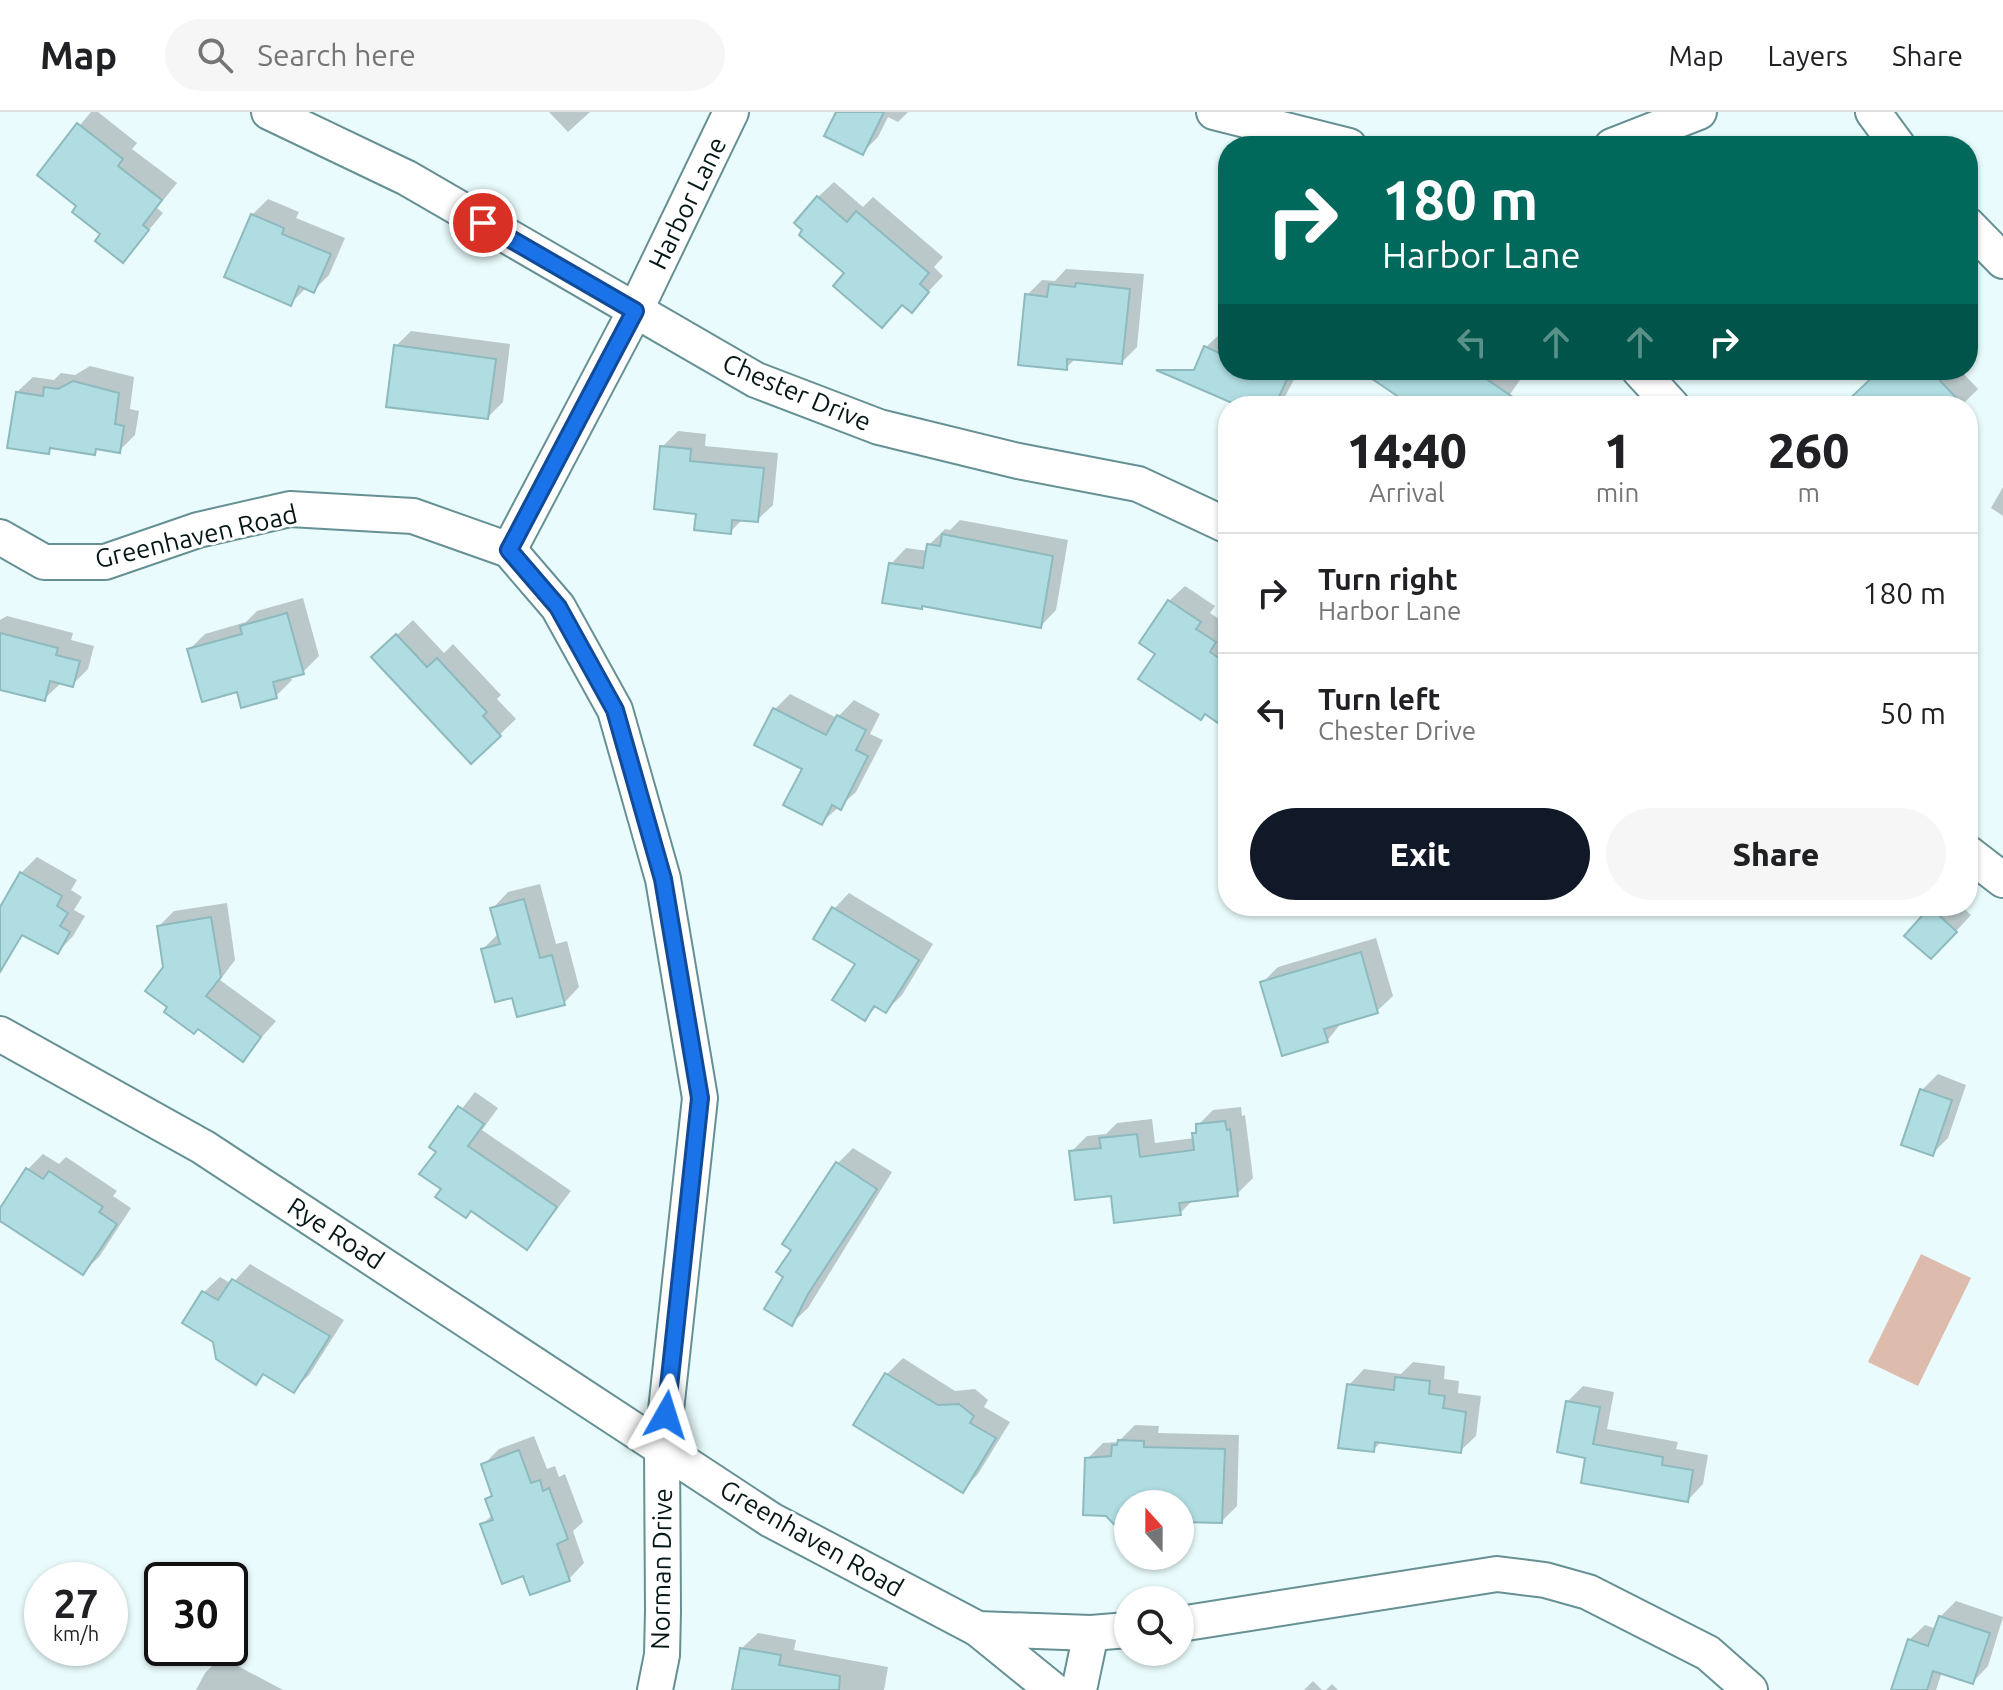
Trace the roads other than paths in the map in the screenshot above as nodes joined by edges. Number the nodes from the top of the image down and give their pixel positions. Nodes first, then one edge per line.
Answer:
1 (269, 112) edge
2 (731, 112) edge
3 (1214, 112) edge
4 (1699, 112) edge
5 (1873, 112) edge
6 (1309, 136) edge
7 (1638, 136) edge
8 (1891, 136) edge
9 (1978, 235) edge
10 (2003, 261) edge
11 (635, 311) junction
12 (1648, 380) edge
13 (1663, 396) edge
14 (1218, 521) edge
15 (0, 537) edge
16 (509, 550) junction
17 (1978, 861) edge
18 (2003, 880) edge
19 (0, 1034) edge
20 (662, 1447) junction
21 (1194, 1622) edge
22 (978, 1629) junction
23 (1114, 1631) edge
24 (1091, 1633) junction
25 (1081, 1680) edge
26 (655, 1690) edge
27 (1053, 1690) edge
28 (1750, 1690) edge

1 - 11 street, Chester Drive
2 - 11 street, Harbor Lane
3 - 6 street
4 - 7 street
5 - 8 street
9 - 10 street
11 - 14 street, Chester Drive
11 - 16 street, Harbor Lane
12 - 13 street
15 - 16 street, Greenhaven Road
16 - 20 street, Greenhaven Road
17 - 18 street
19 - 20 street, Rye Road
20 - 22 street, Greenhaven Road
20 - 26 street, Norman Drive
21 - 28 street
22 - 24 street, Greenhaven Road
22 - 27 street
23 - 24 street, Greenhaven Road
24 - 25 street

